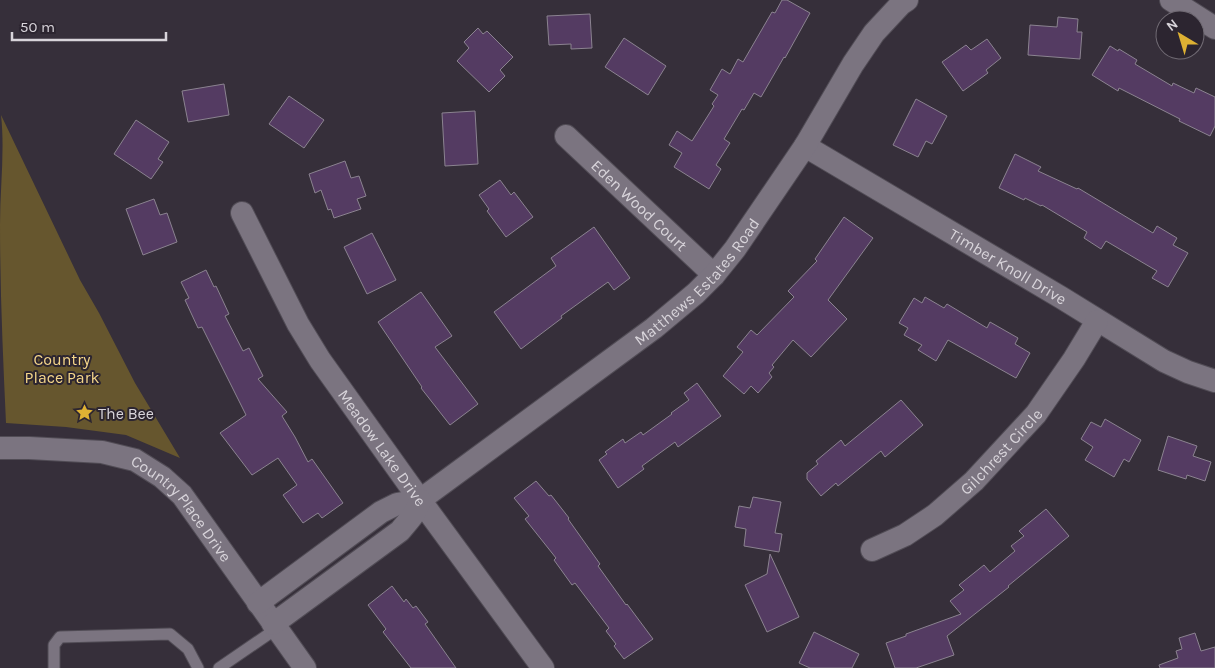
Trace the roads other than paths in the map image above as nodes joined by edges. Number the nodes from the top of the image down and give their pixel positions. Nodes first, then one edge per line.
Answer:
1 (907, 0) edge
2 (1171, 0) edge
3 (1215, 28) edge
4 (566, 136) dead end
5 (805, 146) junction
6 (242, 213) dead end
7 (714, 276) junction
8 (1097, 321) junction
9 (1215, 381) edge
10 (0, 448) edge
11 (420, 500) junction
12 (872, 550) dead end
13 (258, 603) junction
14 (274, 626) junction
15 (54, 668) edge
16 (198, 668) edge
17 (220, 668) edge
18 (305, 668) edge
19 (543, 668) edge

1 - 5 street, Matthews Estates Road
2 - 3 street
4 - 7 street, Eden Wood Court
5 - 7 street, Matthews Estates Road
5 - 8 street, Timber Knoll Drive
6 - 11 street, Meadow Lake Drive
7 - 11 street, Matthews Estates Road
8 - 9 street, Timber Knoll Drive
8 - 12 street, Gilchrest Circle
10 - 13 street, Country Place Drive
11 - 13 street, Matthews Estates Road
11 - 14 street, Matthews Estates Road
11 - 19 street, Meadow Lake Drive
13 - 14 street, Country Place Drive
14 - 17 lane
14 - 18 street, Country Place Drive
15 - 16 lane

